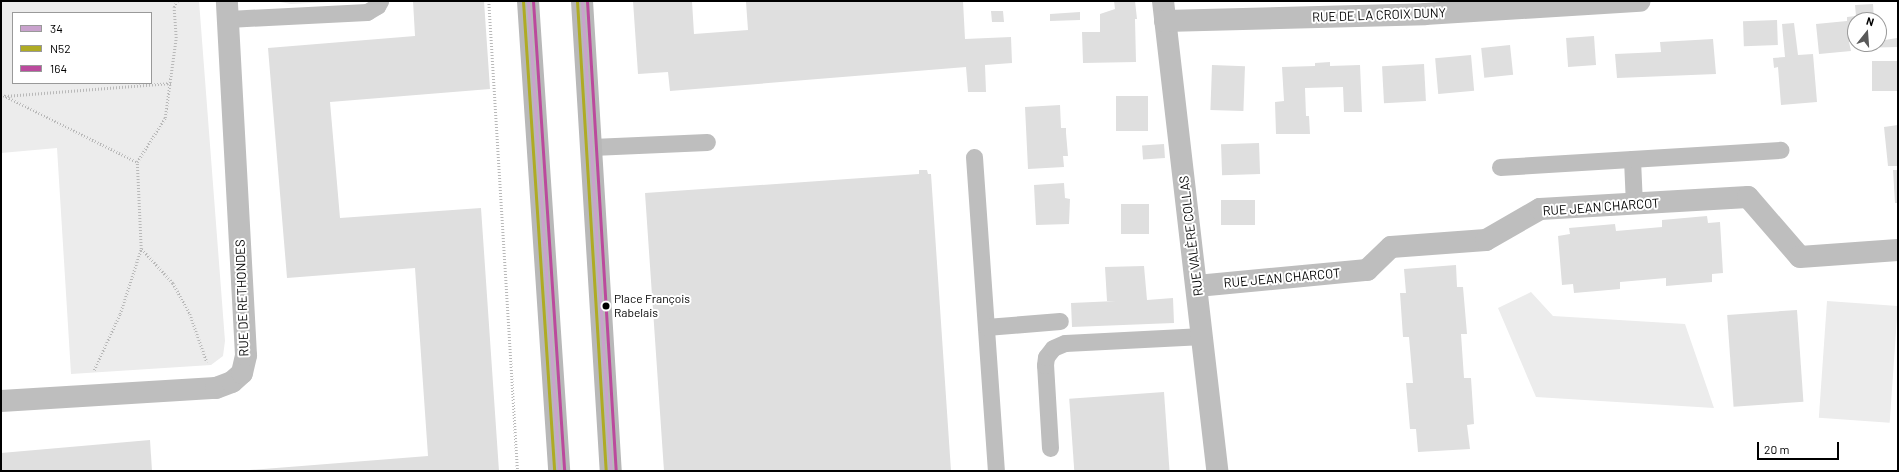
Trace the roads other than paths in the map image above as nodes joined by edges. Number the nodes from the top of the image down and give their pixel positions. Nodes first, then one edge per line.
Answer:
1 (380, 1) edge
2 (528, 1) edge
3 (582, 1) edge
4 (1640, 1) edge
5 (228, 10) edge
6 (1164, 11) edge
7 (707, 142) dead end
8 (592, 147) junction
9 (1780, 150) dead end
10 (974, 157) dead end
11 (1632, 159) junction
12 (1500, 168) dead end
13 (1634, 204) junction
14 (1898, 250) edge
15 (1197, 286) junction
16 (1060, 321) dead end
17 (986, 327) junction
18 (1203, 336) junction
19 (1, 401) edge
20 (1050, 448) dead end
21 (559, 471) edge
22 (611, 471) edge
23 (996, 471) edge
24 (1217, 471) edge

1 - 5 lane
2 - 21 street
3 - 8 street
4 - 6 street, RUE DE LA CROIX DUNY
5 - 19 street, RUE DE RETHONDES
6 - 15 street, RUE VALÈRE COLLAS
7 - 8 lane
8 - 22 street
9 - 11 lane
10 - 17 lane
11 - 12 lane
11 - 13 lane
13 - 14 street, RUE JEAN CHARCOT
13 - 15 street, RUE JEAN CHARCOT
15 - 18 street, RUE VALÈRE COLLAS
16 - 17 lane
17 - 23 lane
18 - 20 lane
18 - 24 street, RUE VALÈRE COLLAS

